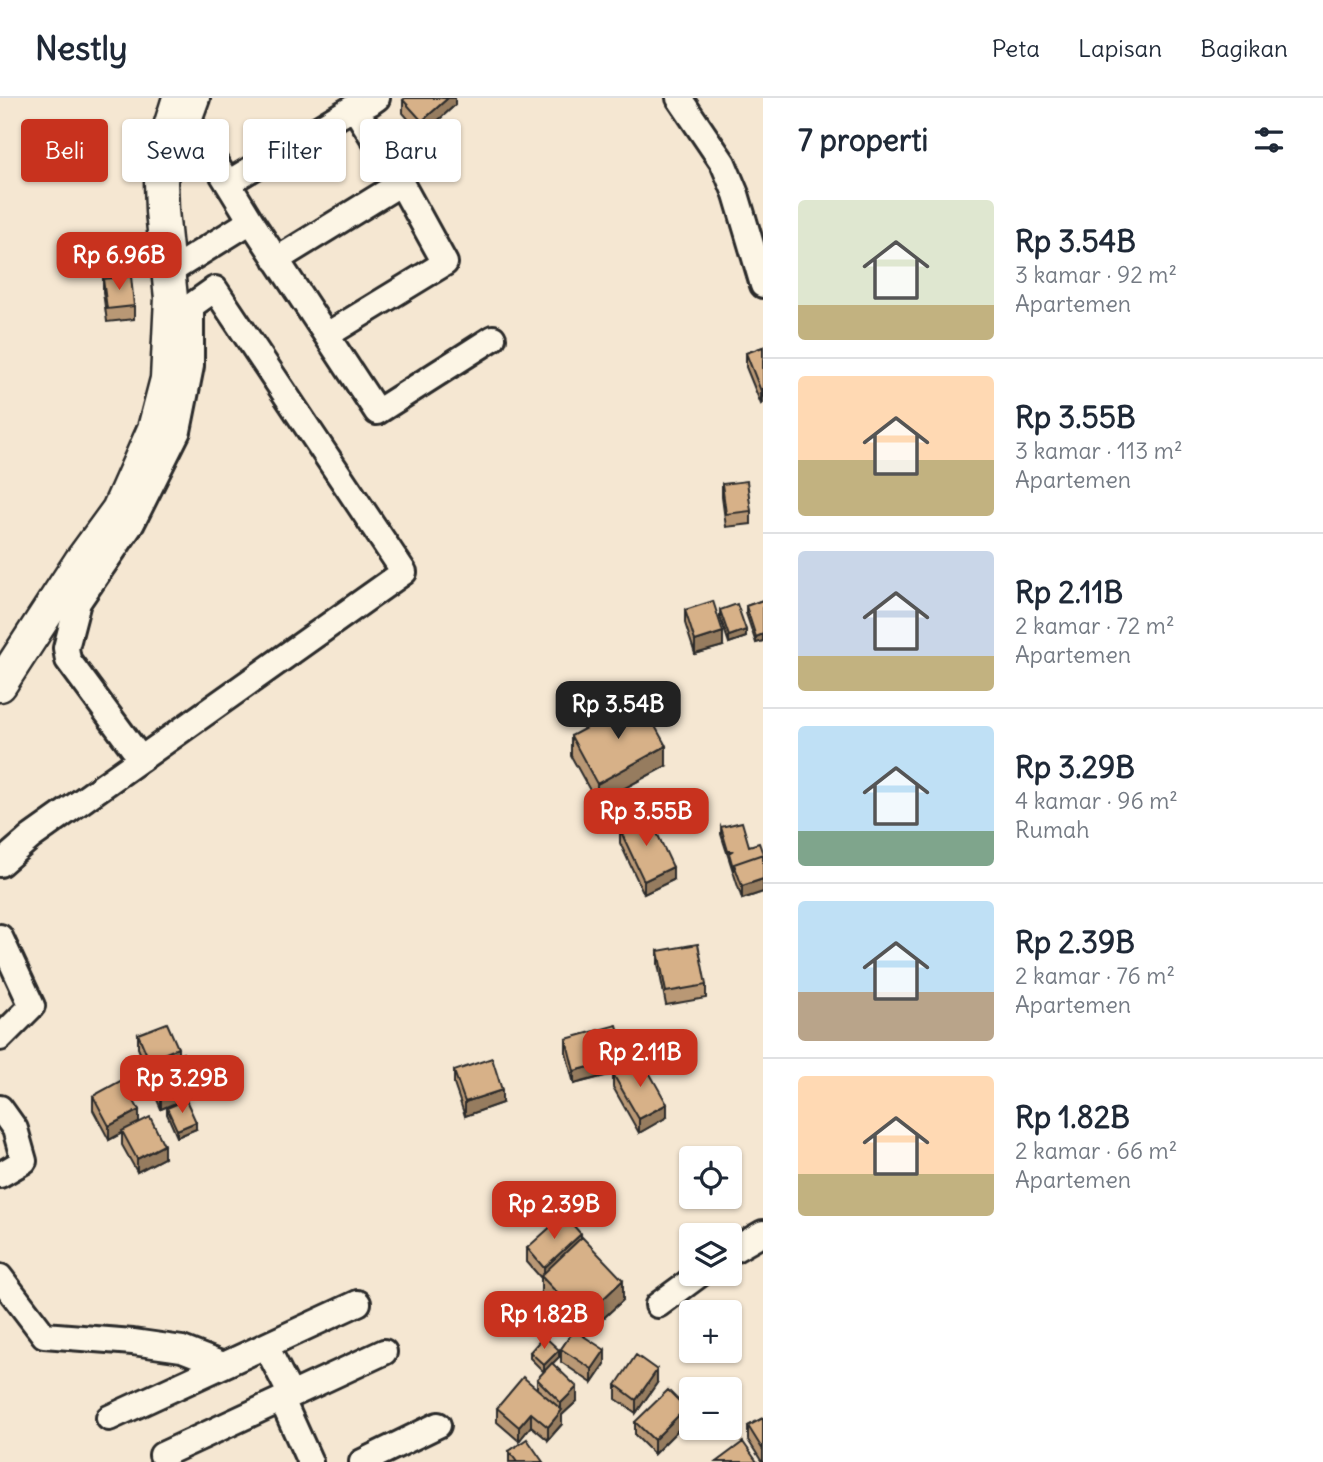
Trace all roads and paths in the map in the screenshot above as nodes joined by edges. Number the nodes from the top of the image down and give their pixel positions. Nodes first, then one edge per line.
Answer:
1 (180, 98) edge
2 (197, 98) edge
3 (679, 98) edge
4 (228, 183) junction
5 (401, 183) junction
6 (251, 221) junction
7 (276, 260) junction
8 (169, 272) junction
9 (762, 275) edge
10 (181, 308) junction
11 (327, 335) junction
12 (493, 338) dead end
13 (0, 685) edge
14 (141, 759) junction
15 (0, 864) edge
16 (0, 937) edge
17 (0, 1038) edge
18 (0, 1108) edge
19 (0, 1175) edge
20 (763, 1233) edge
21 (742, 1245) edge
22 (0, 1278) edge
23 (684, 1286) edge
24 (358, 1303) dead end
25 (658, 1305) dead end
26 (266, 1346) junction
27 (384, 1352) dead end
28 (222, 1365) junction
29 (287, 1397) junction
30 (108, 1418) dead end
31 (438, 1425) dead end
32 (162, 1455) dead end
33 (310, 1462) edge
34 (362, 1462) edge

1 - 8 street
2 - 4 street
3 - 9 street
4 - 5 street
4 - 6 street
5 - 7 street
5 - 11 street
6 - 7 street
6 - 8 street
7 - 11 street
8 - 10 street
10 - 13 street
10 - 14 street
10 - 14 street
11 - 12 street
14 - 15 street
16 - 17 street
18 - 19 street
20 - 21 street
22 - 28 street
23 - 25 street
24 - 26 street
26 - 28 street
26 - 29 street
27 - 29 street
28 - 30 street
29 - 32 street
29 - 33 street
31 - 34 street

